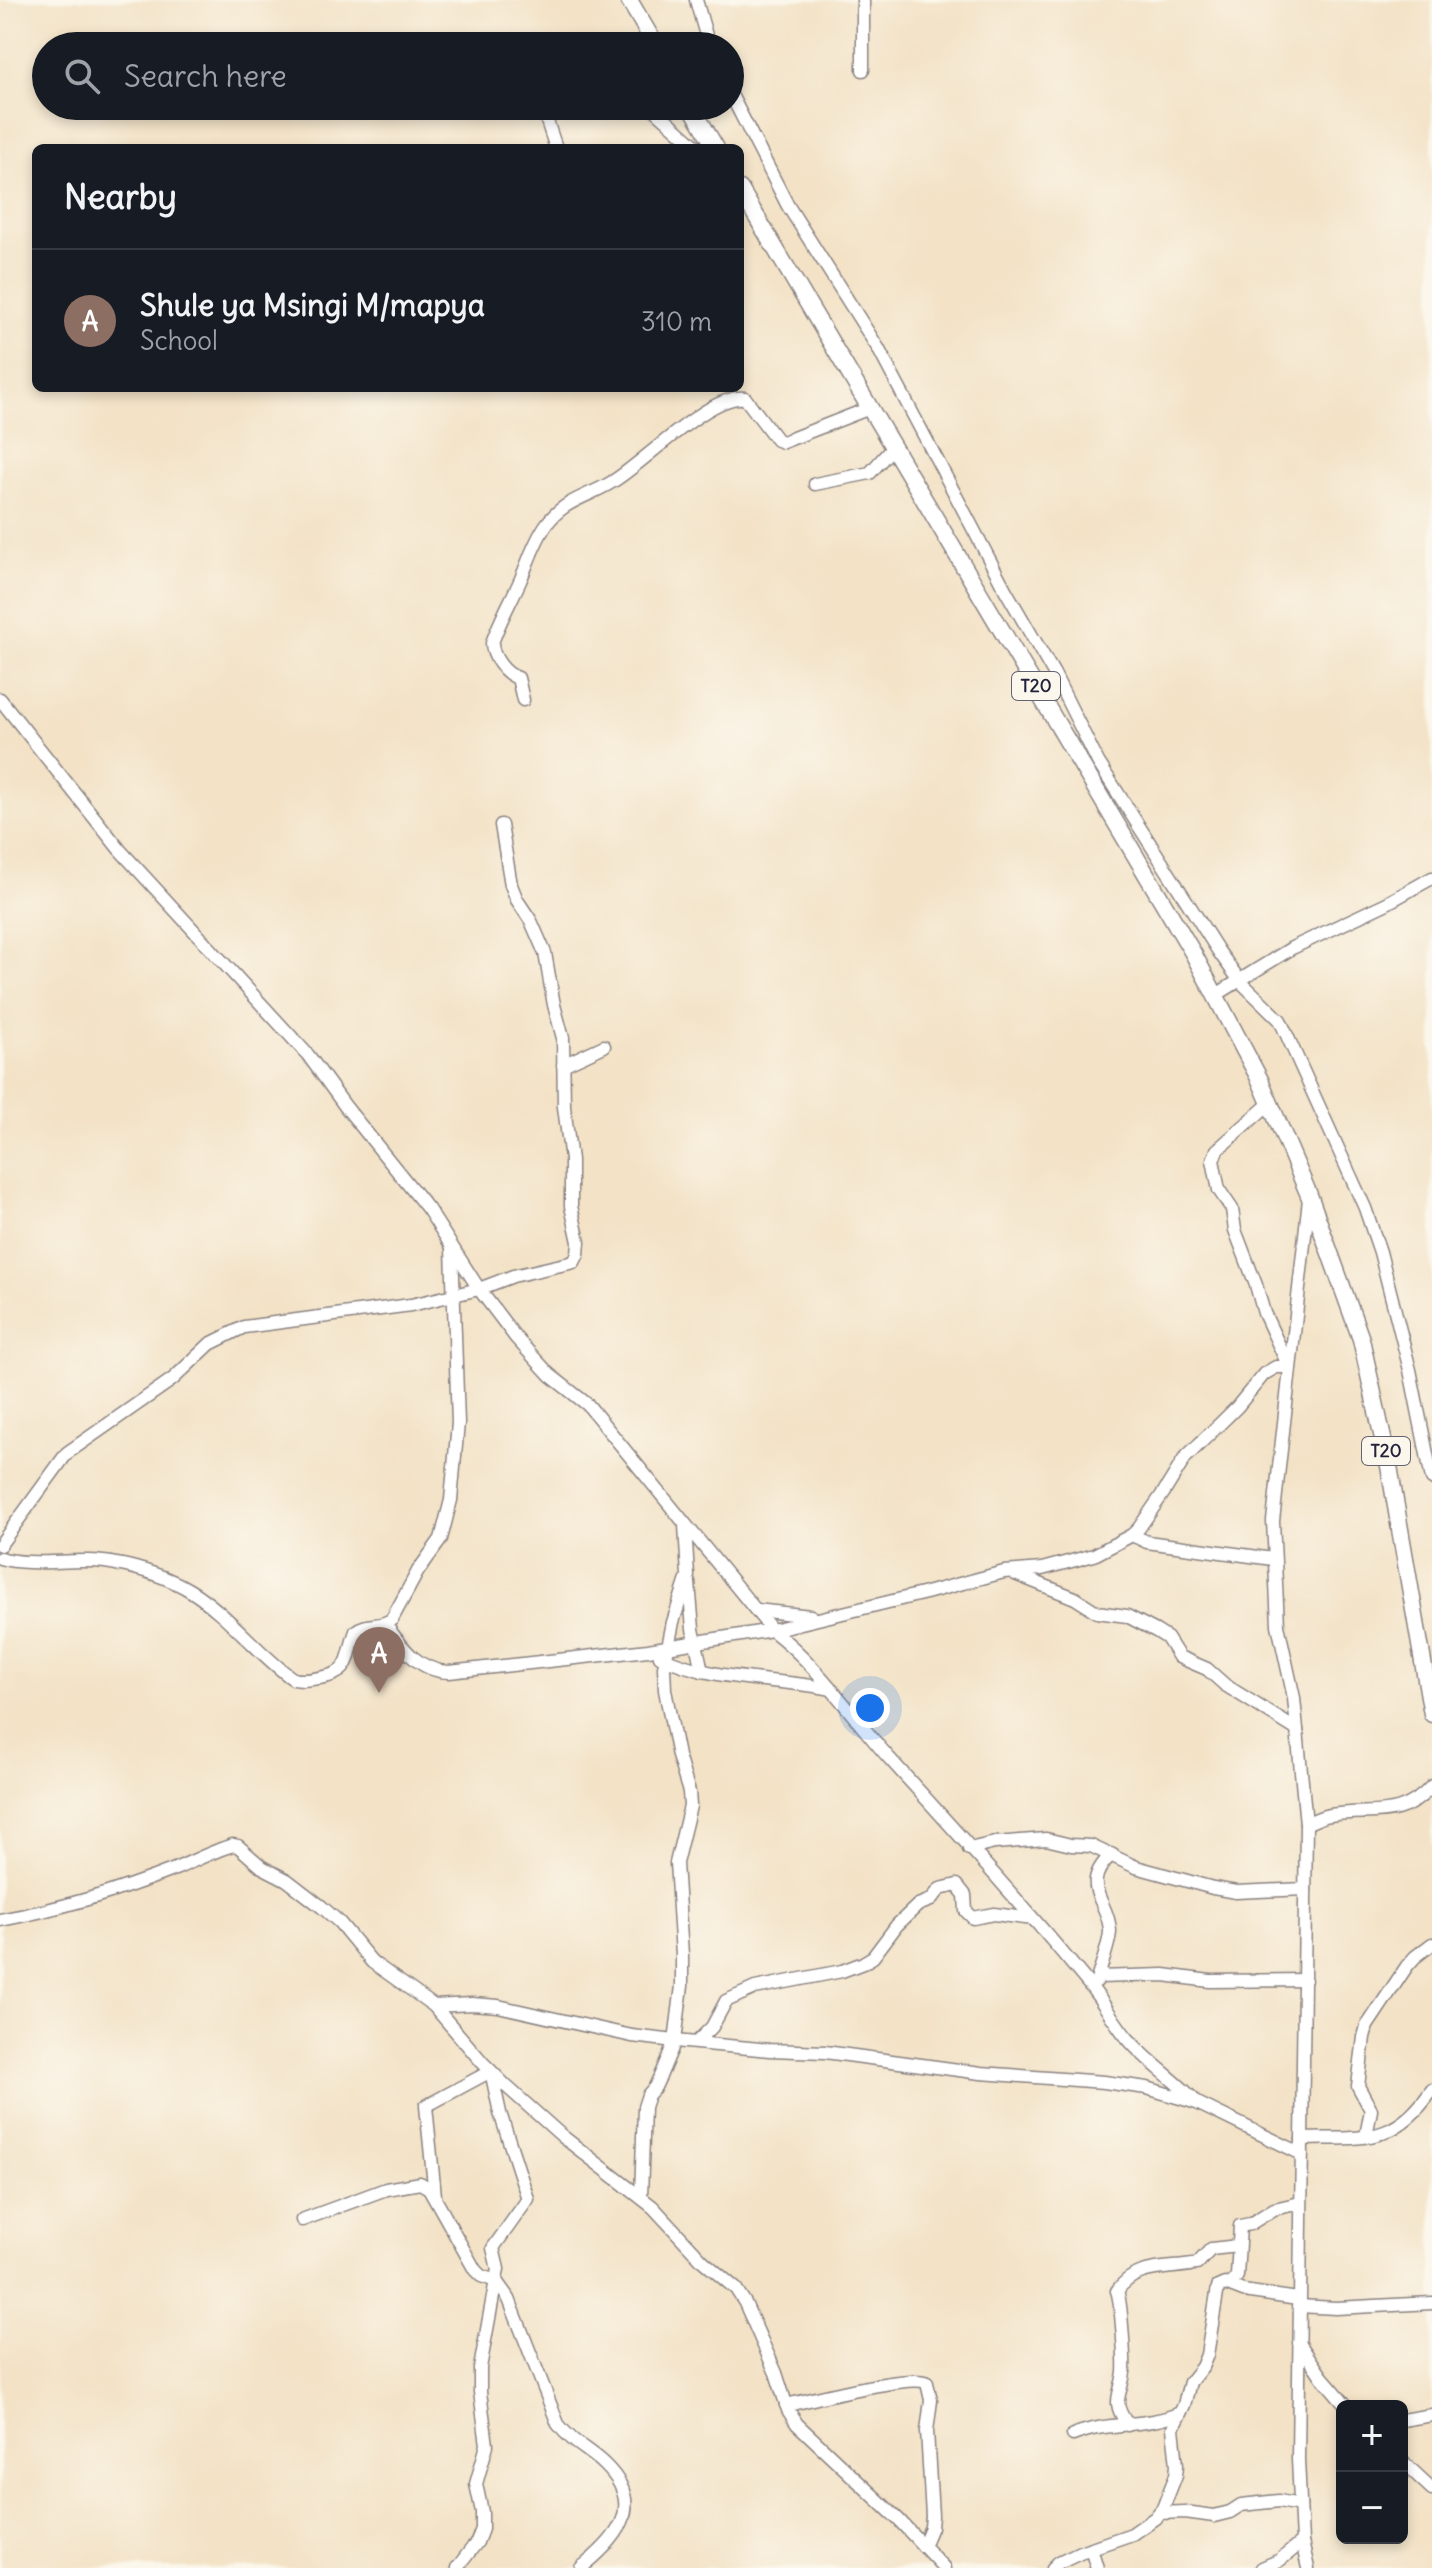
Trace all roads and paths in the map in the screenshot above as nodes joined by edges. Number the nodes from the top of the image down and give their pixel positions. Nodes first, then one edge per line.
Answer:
1 (629, 0) edge
2 (696, 0) edge
3 (863, 0) edge
4 (648, 32) edge
5 (705, 32) edge
6 (863, 70) dead end
7 (547, 120) edge
8 (667, 120) edge
9 (699, 120) edge
10 (744, 120) edge
11 (555, 144) edge
12 (694, 144) edge
13 (714, 144) edge
14 (744, 196) edge
15 (870, 408) junction
16 (893, 447) junction
17 (815, 484) dead end
18 (0, 699) edge
19 (523, 700) dead end
20 (501, 825) dead end
21 (1432, 878) edge
22 (1240, 981) junction
23 (1216, 995) junction
24 (604, 1046) dead end
25 (563, 1065) junction
26 (1270, 1103) junction
27 (1309, 1195) junction
28 (452, 1248) junction
29 (479, 1289) junction
30 (452, 1295) junction
31 (1289, 1367) junction
32 (1432, 1479) edge
33 (685, 1523) junction
34 (1132, 1535) junction
35 (0, 1545) edge
36 (0, 1558) edge
37 (1273, 1559) junction
38 (1004, 1572) junction
39 (688, 1576) junction
40 (756, 1610) junction
41 (822, 1617) junction
42 (385, 1624) junction
43 (772, 1630) junction
44 (695, 1642) junction
45 (667, 1653) junction
46 (702, 1671) junction
47 (832, 1689) junction
48 (1432, 1714) edge
49 (1297, 1730) junction
50 (1432, 1786) edge
51 (1306, 1824) junction
52 (969, 1849) junction
53 (1112, 1854) junction
54 (1305, 1889) junction
55 (1033, 1919) junction
56 (0, 1920) edge
57 (1432, 1944) edge
58 (1098, 1977) junction
59 (1305, 1980) junction
60 (1094, 1991) junction
61 (434, 2006) junction
62 (675, 2041) junction
63 (697, 2042) junction
64 (491, 2071) junction
65 (1432, 2090) edge
66 (1197, 2103) junction
67 (1366, 2136) junction
68 (1302, 2139) junction
69 (1302, 2154) junction
70 (435, 2196) junction
71 (641, 2197) junction
72 (1300, 2203) junction
73 (302, 2220) dead end
74 (1238, 2246) junction
75 (496, 2281) junction
76 (1230, 2285) junction
77 (1431, 2302) edge
78 (1298, 2303) junction
79 (1299, 2343) junction
80 (1342, 2400) edge
81 (786, 2405) junction
82 (1180, 2413) junction
83 (1432, 2415) edge
84 (1408, 2419) edge
85 (1128, 2425) junction
86 (1073, 2435) dead end
87 (1408, 2467) edge
88 (1432, 2489) edge
89 (1300, 2505) junction
90 (1159, 2513) junction
91 (1302, 2542) junction
92 (923, 2546) junction
93 (1091, 2548) junction
94 (457, 2568) edge
95 (581, 2568) edge
96 (944, 2568) edge
97 (1053, 2568) edge
98 (1097, 2568) edge
99 (1262, 2568) edge
100 (1308, 2568) edge

1 - 4 main road
2 - 5 street
3 - 6 street
7 - 11 street
8 - 12 street
9 - 13 main road
10 - 22 street
14 - 15 main road, T20
15 - 16 main road, T20
15 - 19 street
16 - 17 street
16 - 23 main road, T20
18 - 28 street
20 - 25 street
21 - 22 street
22 - 23 street
22 - 32 street
23 - 26 main road, T20
24 - 25 street
25 - 29 street
26 - 27 main road, T20
26 - 31 street
27 - 31 street
27 - 48 main road, T20
28 - 29 street
28 - 30 street
29 - 30 street
29 - 33 street
30 - 35 street
30 - 42 street
31 - 34 street
31 - 37 street
33 - 39 street
33 - 40 street
34 - 37 street
34 - 38 street
36 - 42 street
37 - 49 street
38 - 41 street
38 - 49 street
39 - 44 street
39 - 45 street
40 - 41 street
40 - 43 street
41 - 43 street
42 - 45 street
43 - 44 street
43 - 47 street
44 - 45 street
44 - 46 street
45 - 46 street
45 - 62 street
46 - 47 street
47 - 52 street
49 - 51 street
50 - 51 street
51 - 54 street
52 - 53 street
52 - 55 street
53 - 54 street
53 - 58 street
54 - 59 street
55 - 60 street
55 - 63 street
56 - 61 street
57 - 67 street
58 - 59 street
58 - 60 street
59 - 68 street
60 - 66 street
61 - 62 street
61 - 64 street
62 - 63 street
62 - 71 street
63 - 66 street
64 - 70 street
64 - 71 street
64 - 75 street
65 - 67 street
66 - 69 street
67 - 68 street
68 - 69 street
69 - 72 street
70 - 73 street
70 - 75 street
71 - 81 street
72 - 74 street
72 - 78 street
74 - 76 street
74 - 85 street
75 - 94 street
75 - 95 street
76 - 78 street
76 - 82 street
77 - 78 street
78 - 79 street
79 - 80 street
79 - 89 street
81 - 92 street
81 - 92 street
82 - 85 street
82 - 90 street
83 - 84 street
85 - 86 street
87 - 88 street
89 - 90 street
89 - 91 street
90 - 93 street
91 - 99 street
91 - 100 street
92 - 96 street
93 - 97 street
93 - 98 street

